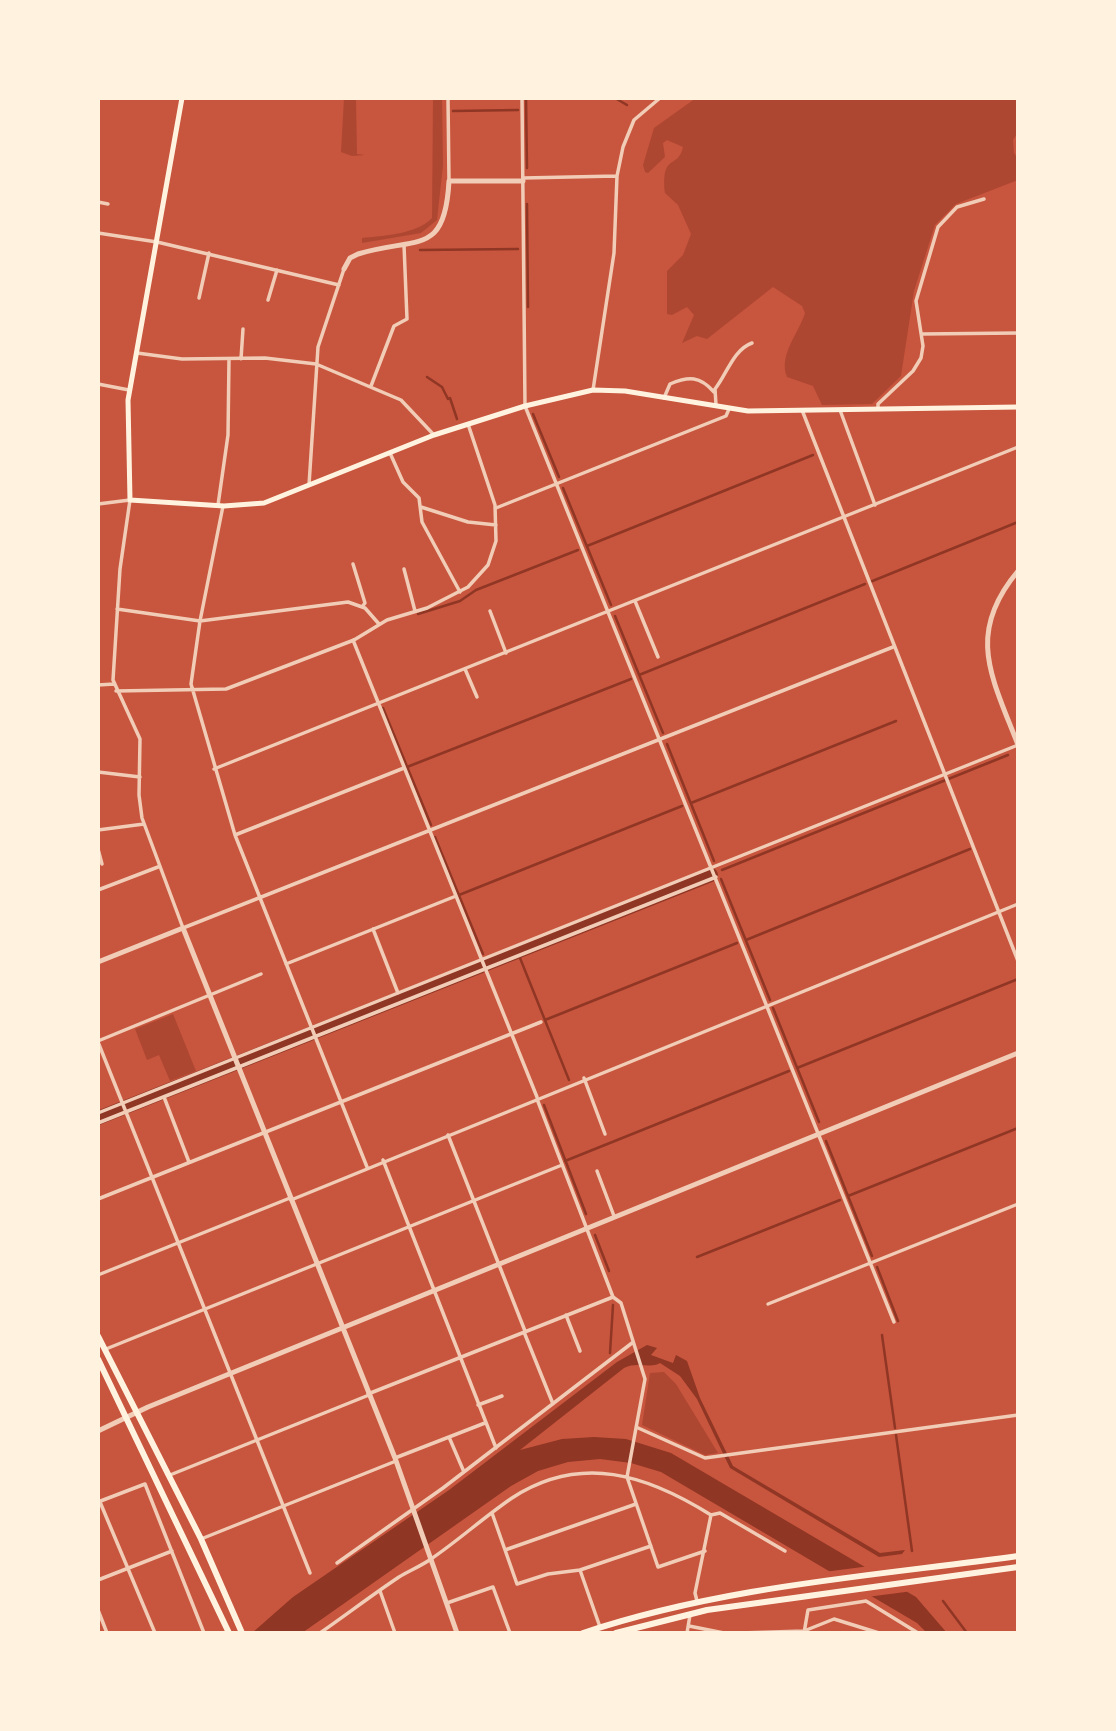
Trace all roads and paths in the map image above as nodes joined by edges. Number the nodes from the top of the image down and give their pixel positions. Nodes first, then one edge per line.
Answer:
1 (182, 98) edge
2 (448, 98) edge
3 (522, 98) edge
4 (660, 98) edge
5 (617, 176) junction
6 (523, 180) junction
7 (449, 181) junction
8 (984, 199) dead end
9 (98, 202) edge
10 (108, 204) dead end
11 (98, 233) edge
12 (157, 242) junction
13 (404, 243) junction
14 (209, 253) junction
15 (344, 269) joint
16 (277, 270) junction
17 (339, 285) junction
18 (199, 298) dead end
19 (268, 300) dead end
20 (243, 330) dead end
21 (1018, 333) edge
22 (921, 334) junction
23 (752, 343) dead end
24 (136, 352) junction
25 (229, 359) junction
26 (241, 359) junction
27 (316, 364) junction
28 (98, 384) edge
29 (372, 386) junction
30 (130, 390) junction
31 (593, 390) junction
32 (714, 392) junction
33 (664, 398) junction
34 (525, 406) junction
35 (716, 407) junction
36 (1018, 407) edge
37 (729, 409) junction
38 (878, 409) junction
39 (802, 410) junction
40 (840, 410) junction
41 (468, 424) junction
42 (434, 435) junction
43 (1018, 447) edge
44 (390, 453) junction
45 (557, 484) junction
46 (310, 487) junction
47 (130, 500) junction
48 (98, 504) edge
49 (875, 505) junction
50 (220, 506) junction
51 (421, 506) junction
52 (496, 508) junction
53 (842, 518) junction
54 (496, 525) junction
55 (353, 564) dead end
56 (404, 569) dead end
57 (1018, 571) edge
58 (460, 592) junction
59 (635, 601) junction
60 (362, 607) junction
61 (117, 609) junction
62 (490, 611) dead end
63 (415, 612) junction
64 (609, 612) junction
65 (200, 621) junction
66 (379, 624) junction
67 (352, 640) junction
68 (893, 647) junction
69 (506, 653) junction
70 (658, 657) dead end
71 (465, 669) junction
72 (114, 684) junction
73 (98, 685) edge
74 (193, 689) junction
75 (116, 691) junction
76 (477, 698) dead end
77 (378, 704) junction
78 (661, 740) junction
79 (1018, 745) edge
80 (404, 768) junction
81 (214, 769) junction
82 (98, 772) edge
83 (140, 778) junction
84 (945, 778) junction
85 (144, 824) junction
86 (98, 830) edge
87 (430, 832) junction
88 (235, 835) junction
89 (98, 849) edge
90 (102, 863) dead end
91 (159, 867) junction
92 (713, 869) junction
93 (716, 877) junction
94 (98, 890) edge
95 (456, 896) junction
96 (261, 900) junction
97 (1018, 904) edge
98 (998, 912) junction
99 (589, 923) junction
100 (183, 928) junction
101 (373, 929) junction
102 (1018, 961) edge
103 (98, 962) edge
104 (286, 964) junction
105 (484, 965) junction
106 (261, 974) dead end
107 (453, 977) junction
108 (398, 993) junction
109 (210, 996) junction
110 (767, 1005) junction
111 (541, 1022) dead end
112 (315, 1032) junction
113 (512, 1034) junction
114 (98, 1041) edge
115 (1018, 1053) edge
116 (237, 1063) junction
117 (584, 1079) junction
118 (164, 1097) junction
119 (537, 1098) junction
120 (342, 1101) junction
121 (125, 1108) junction
122 (98, 1113) edge
123 (98, 1123) edge
124 (264, 1132) junction
125 (819, 1133) junction
126 (606, 1134) dead end
127 (448, 1135) junction
128 (383, 1160) junction
129 (189, 1162) junction
130 (562, 1165) junction
131 (367, 1167) junction
132 (597, 1171) dead end
133 (152, 1177) junction
134 (98, 1199) edge
135 (291, 1199) junction
136 (473, 1201) junction
137 (1018, 1204) edge
138 (614, 1216) junction
139 (409, 1226) junction
140 (587, 1228) junction
141 (178, 1243) junction
142 (316, 1263) junction
143 (870, 1263) junction
144 (499, 1267) junction
145 (98, 1275) edge
146 (435, 1292) junction
147 (613, 1297) junction
148 (768, 1304) dead end
149 (204, 1308) junction
150 (566, 1315) junction
151 (894, 1322) dead end
152 (342, 1329) junction
153 (525, 1332) junction
154 (98, 1336) edge
155 (632, 1343) junction
156 (106, 1349) junction
157 (580, 1351) dead end
158 (460, 1358) junction
159 (98, 1359) edge
160 (230, 1374) junction
161 (368, 1394) junction
162 (502, 1396) dead end
163 (553, 1404) junction
164 (478, 1405) junction
165 (139, 1412) junction
166 (1018, 1415) edge
167 (127, 1417) junction
168 (485, 1423) junction
169 (636, 1427) junction
170 (98, 1431) edge
171 (449, 1437) junction
172 (257, 1440) junction
173 (496, 1448) junction
174 (396, 1460) junction
175 (464, 1472) junction
176 (170, 1475) junction
177 (627, 1477) junction
178 (99, 1502) edge
179 (636, 1504) junction
180 (283, 1506) junction
181 (413, 1508) junction
182 (492, 1512) junction
183 (711, 1515) junction
184 (201, 1539) junction
185 (651, 1546) junction
186 (505, 1550) junction
187 (172, 1551) junction
188 (705, 1551) junction
189 (785, 1551) dead end
190 (1018, 1556) edge
191 (432, 1559) junction
192 (337, 1563) dead end
193 (1018, 1567) edge
194 (130, 1568) junction
195 (580, 1570) junction
196 (310, 1573) dead end
197 (98, 1580) edge
198 (380, 1591) junction
199 (697, 1601) junction
200 (447, 1603) junction
201 (98, 1611) edge
202 (690, 1613) junction
203 (689, 1626) junction
204 (600, 1627) junction
205 (804, 1632) edge
206 (107, 1633) edge
207 (155, 1633) edge
208 (204, 1633) edge
209 (229, 1633) edge
210 (242, 1633) edge
211 (320, 1633) edge
212 (395, 1633) edge
213 (457, 1633) edge
214 (510, 1633) edge
215 (583, 1633) edge
216 (616, 1633) edge
217 (687, 1633) edge
218 (724, 1633) edge
219 (740, 1633) edge
220 (880, 1633) edge
221 (918, 1633) edge

1 - 12 main road
2 - 7 street
3 - 6 street
4 - 5 street
5 - 6 street
5 - 31 street
6 - 7 street
6 - 34 street
7 - 13 street
8 - 22 street
9 - 10 street
11 - 12 street
12 - 14 street
12 - 24 main road
13 - 15 street
13 - 29 street
14 - 16 street
14 - 18 street
15 - 17 street
16 - 17 street
16 - 19 street
17 - 27 street
20 - 26 street
21 - 22 street
22 - 38 street
23 - 32 street
24 - 25 street
24 - 30 main road
25 - 26 street
25 - 50 street
26 - 27 street
27 - 29 street
27 - 46 street
28 - 30 street
29 - 42 street
30 - 47 main road
31 - 33 main road
31 - 34 main road
32 - 33 street
32 - 35 street
33 - 35 main road
34 - 41 main road
34 - 45 street
35 - 37 main road
36 - 38 main road
37 - 39 main road
37 - 45 street
38 - 40 main road
39 - 40 main road
39 - 53 street
40 - 49 street
41 - 42 main road
41 - 52 street
42 - 44 main road
43 - 49 street
44 - 46 main road
44 - 51 street
45 - 52 street
45 - 64 street
46 - 50 main road
47 - 48 street
47 - 50 main road
47 - 61 street
49 - 53 street
50 - 65 street
51 - 54 street
51 - 58 street
52 - 54 street
53 - 59 street
53 - 68 street
54 - 58 street
55 - 60 street
56 - 63 street
57 - 79 street
58 - 63 street
59 - 64 street
59 - 70 street
60 - 65 street
60 - 66 street
61 - 65 street
61 - 72 street
62 - 69 street
63 - 66 street
64 - 69 street
64 - 78 street
65 - 74 street
66 - 67 street
67 - 74 street
67 - 77 street
68 - 78 street
68 - 84 street
69 - 71 street
71 - 76 street
71 - 77 street
72 - 73 street
72 - 75 street
74 - 75 street
74 - 81 street
75 - 83 street
77 - 80 street
77 - 81 street
78 - 87 street
78 - 92 street
79 - 84 street
80 - 87 street
80 - 88 street
81 - 88 street
82 - 83 street
83 - 85 street
84 - 92 street
84 - 98 street
85 - 86 street
85 - 91 street
87 - 95 street
87 - 96 street
88 - 96 street
89 - 90 street
91 - 94 street
91 - 100 street
92 - 93 street
92 - 99 street
93 - 99 street
93 - 110 street
95 - 101 street
95 - 105 street
96 - 100 street
96 - 104 street
97 - 98 street
98 - 102 street
98 - 110 street
99 - 105 street
99 - 105 street
100 - 103 street
100 - 109 street
101 - 104 street
101 - 108 street
104 - 112 street
105 - 107 street
105 - 107 street
105 - 113 street
106 - 109 street
107 - 108 street
107 - 112 street
108 - 112 street
109 - 114 street
109 - 116 street
110 - 117 street
110 - 125 street
111 - 113 street
112 - 116 street
112 - 116 street
112 - 120 street
113 - 119 street
113 - 120 street
114 - 121 street
115 - 125 street
116 - 118 street
116 - 121 street
116 - 124 street
117 - 119 street
117 - 126 street
118 - 121 street
118 - 129 street
119 - 127 street
119 - 130 street
120 - 124 street
120 - 131 street
121 - 122 street
121 - 123 street
121 - 133 street
124 - 129 street
124 - 135 street
125 - 138 street
125 - 143 street
127 - 128 street
127 - 136 street
128 - 131 street
128 - 139 street
129 - 133 street
130 - 136 street
130 - 140 street
131 - 135 street
132 - 138 street
133 - 134 street
133 - 141 street
135 - 141 street
135 - 142 street
136 - 139 street
136 - 144 street
137 - 143 street
138 - 140 street
139 - 142 street
139 - 146 street
140 - 144 street
140 - 147 street
141 - 145 street
141 - 149 street
142 - 149 street
142 - 152 street
143 - 148 street
143 - 151 street
144 - 146 street
144 - 153 street
146 - 152 street
146 - 158 street
147 - 150 street
147 - 155 street
149 - 156 street
149 - 160 street
150 - 153 street
150 - 157 street
152 - 160 street
152 - 161 street
153 - 158 street
153 - 163 street
154 - 156 main road
155 - 163 street
155 - 169 street
156 - 165 main road
158 - 161 street
158 - 164 street
159 - 167 main road
160 - 165 street
160 - 172 street
161 - 172 street
161 - 174 street
162 - 164 street
163 - 173 street
164 - 168 street
165 - 167 street
165 - 176 main road
166 - 169 street
167 - 170 street
167 - 209 main road
168 - 171 street
168 - 173 street
169 - 177 street
171 - 174 street
171 - 175 street
172 - 176 street
172 - 180 street
173 - 175 street
174 - 180 street
174 - 181 street
175 - 181 street
176 - 184 main road
177 - 179 street
177 - 182 street
177 - 183 street
178 - 187 street
178 - 194 street
179 - 185 street
179 - 186 street
180 - 184 street
180 - 196 street
181 - 191 street
181 - 192 street
182 - 186 street
182 - 191 street
183 - 188 street
183 - 189 street
184 - 210 main road
185 - 188 street
185 - 195 street
186 - 195 street
187 - 194 street
187 - 208 street
188 - 199 street
190 - 199 main road
191 - 198 street
191 - 200 street
193 - 202 main road
194 - 197 street
194 - 207 street
195 - 204 street
198 - 211 street
198 - 212 street
199 - 204 main road
200 - 213 street
200 - 214 street
201 - 206 street
202 - 203 street
202 - 216 main road
203 - 217 street
203 - 218 street
204 - 215 main road
205 - 219 street
205 - 220 street
205 - 221 street

